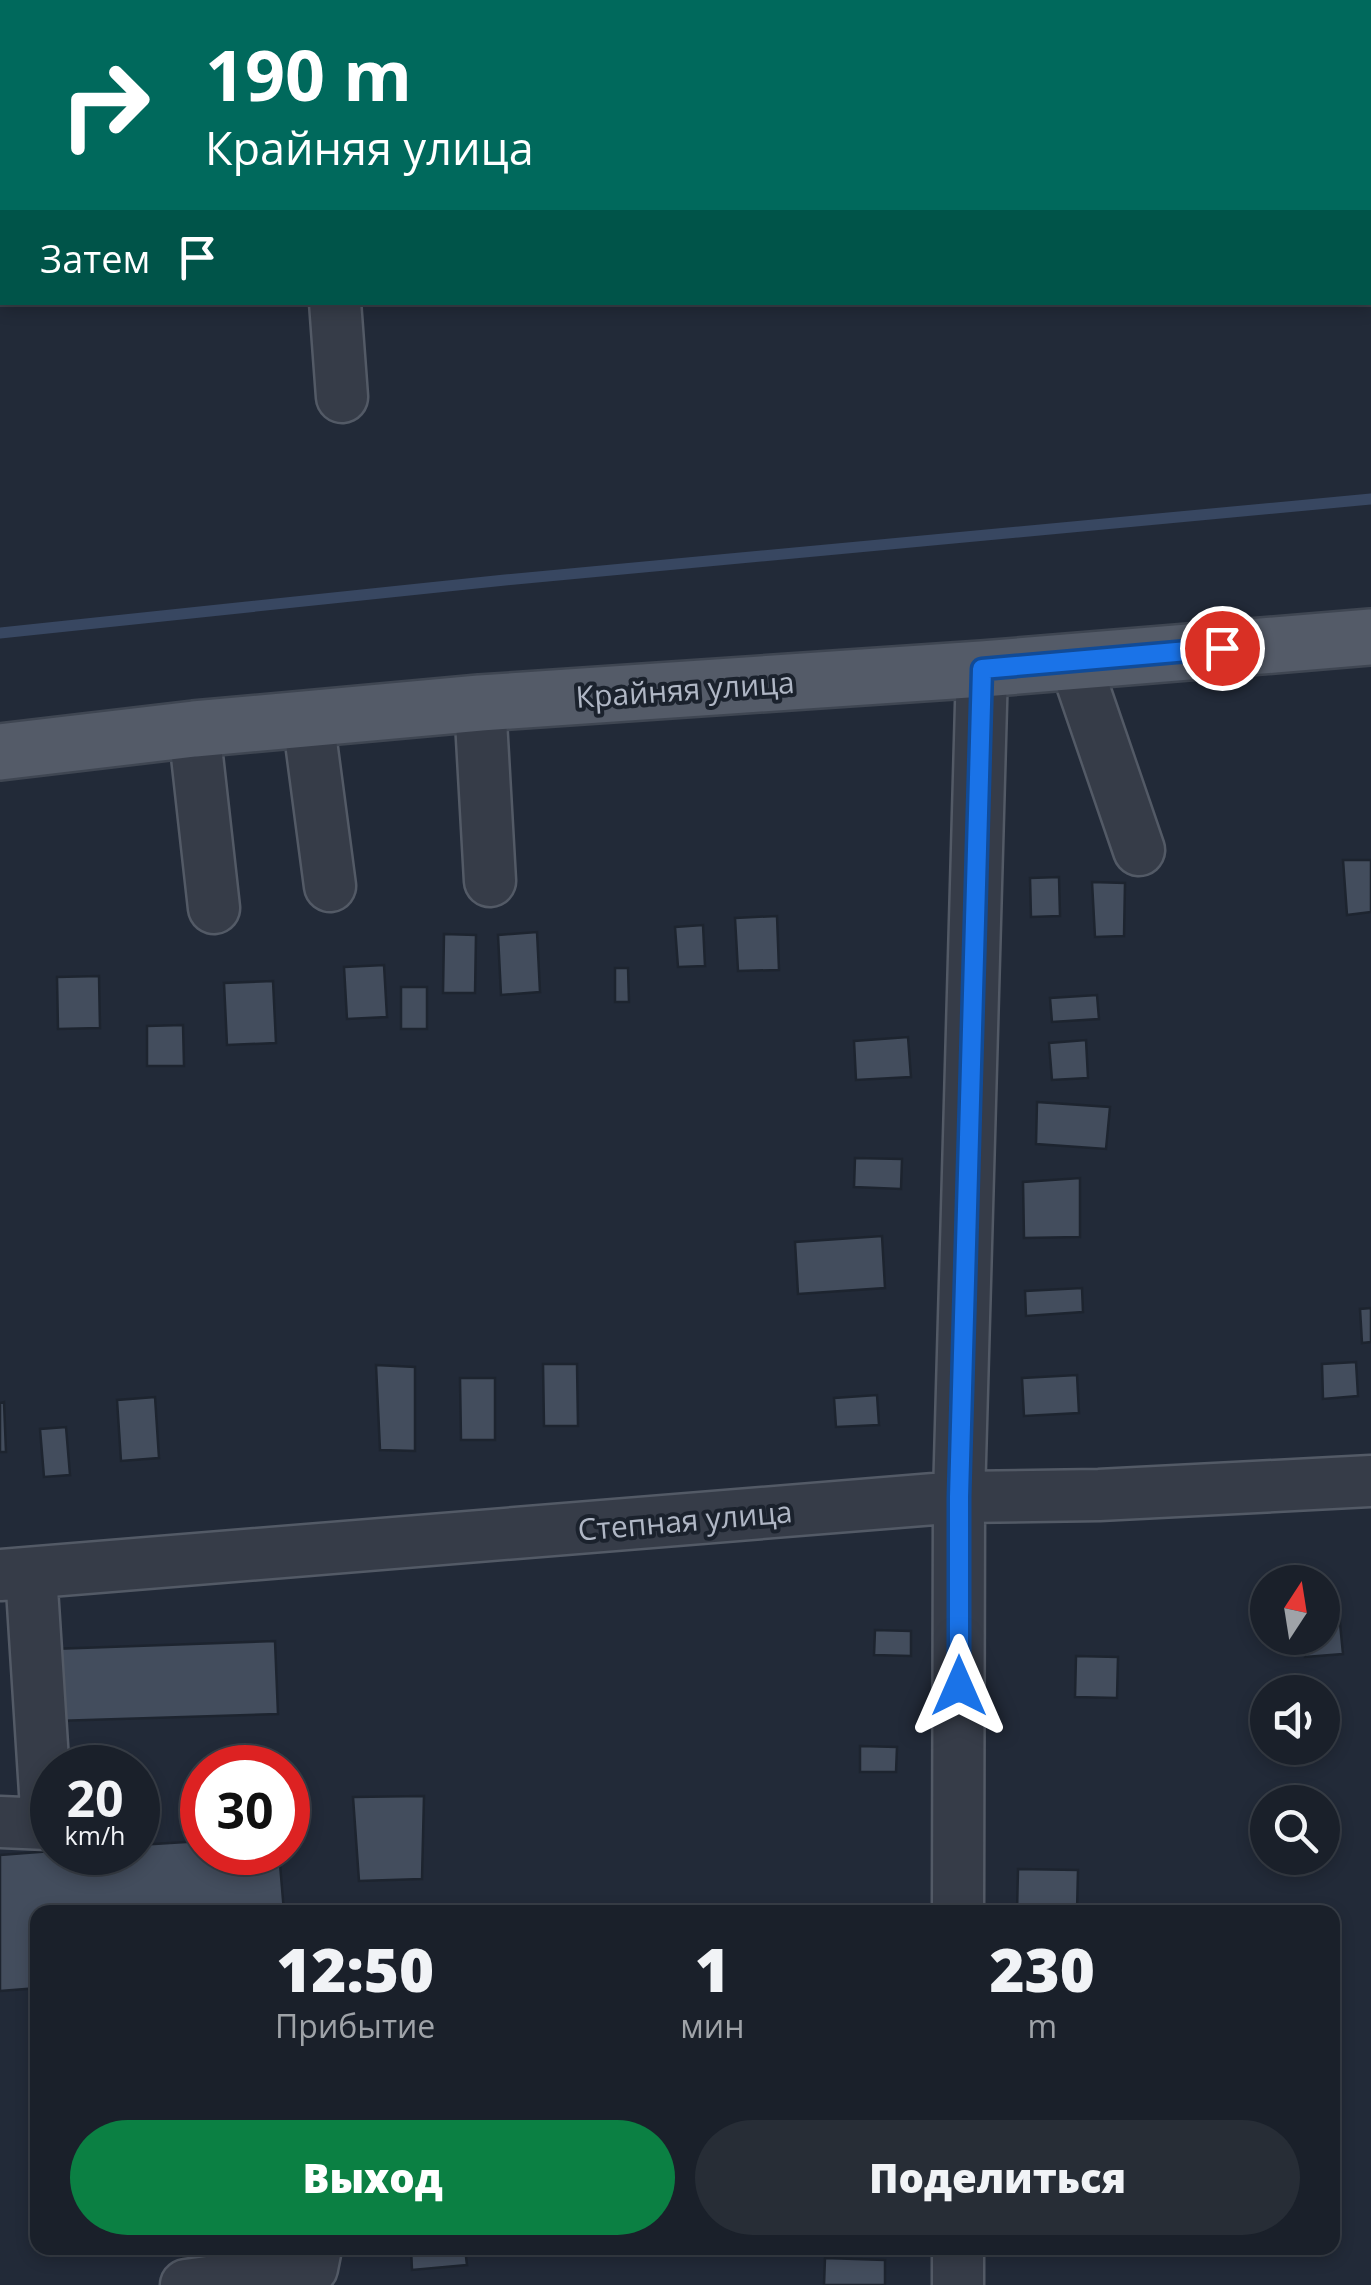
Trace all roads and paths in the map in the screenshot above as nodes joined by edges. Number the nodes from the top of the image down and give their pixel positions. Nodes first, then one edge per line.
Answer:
1 (336, 305) edge
2 (342, 396) dead end
3 (1371, 637) edge
4 (1074, 660) junction
5 (982, 669) junction
6 (480, 704) junction
7 (308, 720) junction
8 (194, 729) junction
9 (0, 752) edge
10 (1139, 850) dead end
11 (490, 881) dead end
12 (330, 886) dead end
13 (214, 908) dead end
14 (1371, 1481) edge
15 (959, 1497) junction
16 (16, 1574) edge
17 (0, 1822) edge
18 (958, 1905) edge
19 (315, 2255) edge
20 (958, 2255) edge
21 (186, 2285) edge
22 (958, 2285) edge

1 - 2 street
3 - 4 main road, Крайняя улица
4 - 5 main road, Крайняя улица
4 - 10 street
5 - 6 main road, Крайняя улица
5 - 15 street
6 - 7 main road, Крайняя улица
6 - 11 street
7 - 8 main road, Крайняя улица
7 - 12 street
8 - 9 main road, Крайняя улица
8 - 13 street
14 - 15 street, Степная улица
15 - 16 street, Степная улица
15 - 18 street
16 - 17 street
19 - 21 street
20 - 22 street

